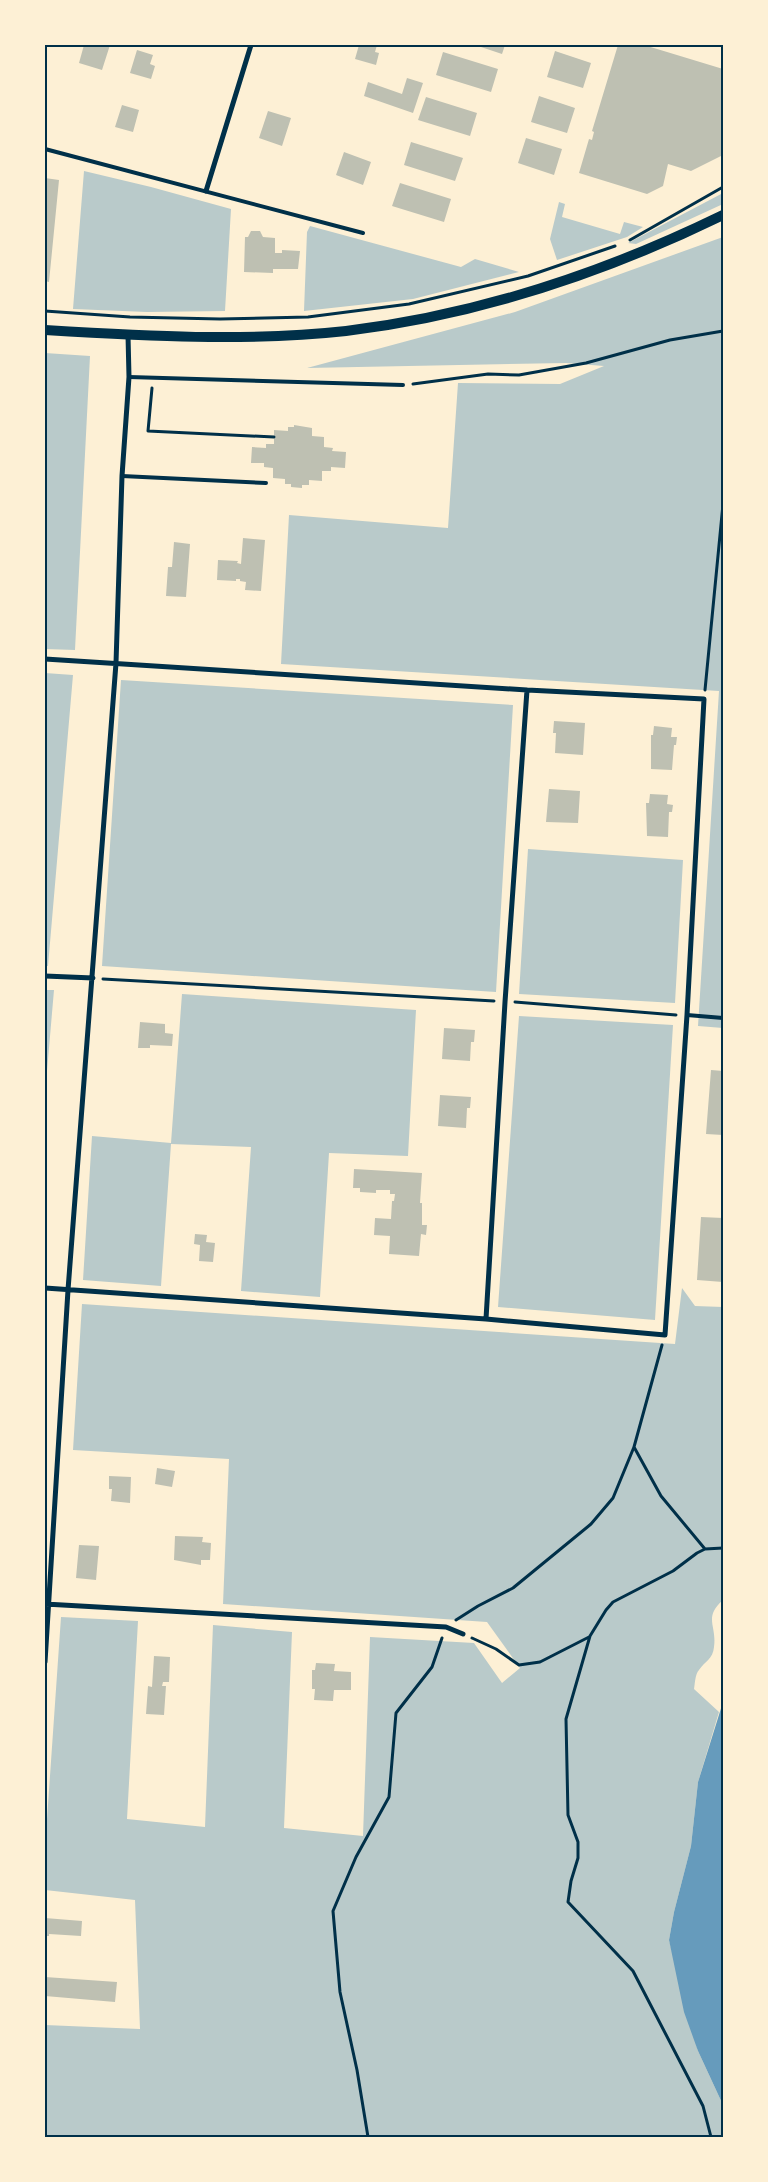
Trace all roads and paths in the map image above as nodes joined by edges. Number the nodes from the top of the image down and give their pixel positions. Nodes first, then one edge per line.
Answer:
1 (251, 45) edge
2 (45, 149) edge
3 (723, 187) edge
4 (206, 191) junction
5 (723, 215) edge
6 (362, 233) dead end
7 (628, 241) dead end
8 (619, 244) dead end
9 (45, 311) edge
10 (45, 330) edge
11 (723, 331) edge
12 (128, 334) junction
13 (129, 377) junction
14 (152, 377) junction
15 (402, 385) joint
16 (274, 437) dead end
17 (122, 476) junction
18 (266, 483) dead end
19 (723, 504) edge
20 (45, 659) edge
21 (116, 663) junction
22 (527, 690) junction
23 (704, 699) junction
24 (45, 976) edge
25 (93, 978) junction
26 (505, 1002) junction
27 (687, 1015) junction
28 (723, 1018) edge
29 (45, 1288) edge
30 (68, 1290) junction
31 (486, 1319) junction
32 (665, 1335) junction
33 (634, 1446) junction
34 (705, 1549) junction
35 (723, 1549) edge
36 (47, 1604) edge
37 (446, 1627) junction
38 (464, 1634) joint
39 (590, 1636) junction
40 (45, 1662) edge
41 (368, 2137) edge
42 (711, 2137) edge

1 - 4 street
2 - 4 lane
3 - 7 path
4 - 6 lane
5 - 12 main road
8 - 9 path
10 - 12 main road
11 - 15 path
12 - 13 street
13 - 14 lane
13 - 17 street
14 - 15 lane
14 - 16 path
17 - 18 lane
17 - 21 street
19 - 23 path
20 - 21 street
21 - 22 street
21 - 25 street
22 - 23 street
22 - 26 street
23 - 27 street
24 - 25 street
25 - 26 path
25 - 30 street
26 - 27 path
26 - 31 street
27 - 28 lane
27 - 32 street
29 - 30 street
30 - 31 street
30 - 36 street
31 - 32 street
32 - 33 path
33 - 34 path
33 - 37 path
34 - 35 path
34 - 39 path
36 - 37 street
36 - 40 street
37 - 38 street
37 - 41 path
38 - 39 path
39 - 42 path

